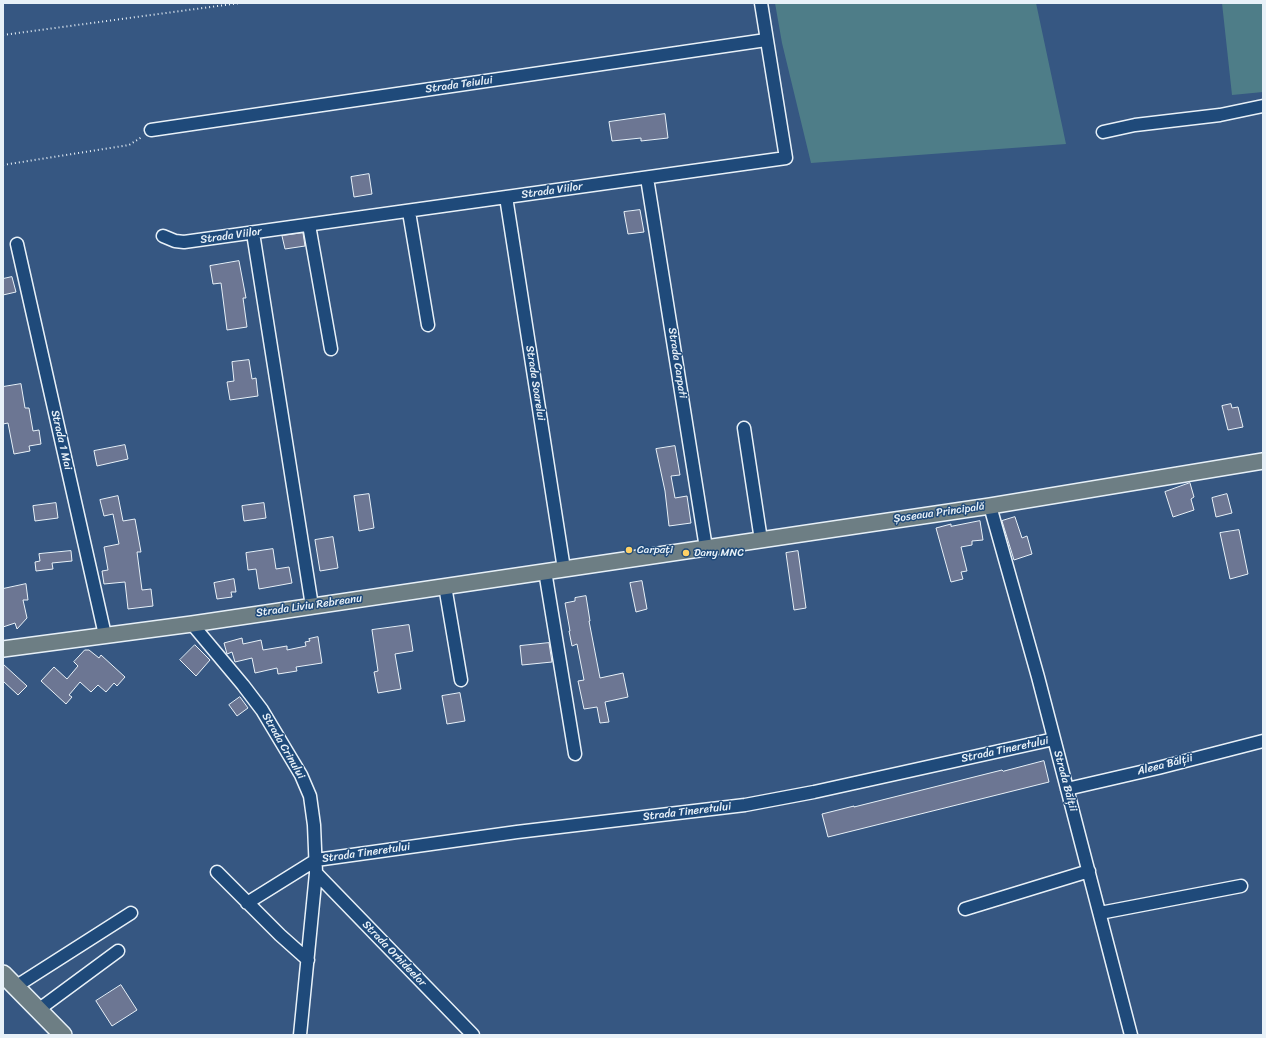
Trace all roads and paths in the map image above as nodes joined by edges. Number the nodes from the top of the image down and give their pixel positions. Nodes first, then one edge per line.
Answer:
1 (240, 3) edge
2 (761, 3) edge
3 (3, 35) edge
4 (766, 40) junction
5 (1263, 106) edge
6 (151, 130) joint
7 (1103, 132) dead end
8 (3, 164) edge
9 (647, 178) junction
10 (506, 197) junction
11 (409, 212) junction
12 (309, 225) junction
13 (253, 233) junction
14 (163, 236) dead end
15 (17, 244) dead end
16 (428, 324) dead end
17 (331, 349) dead end
18 (744, 428) dead end
19 (1263, 461) edge
20 (990, 506) junction
21 (761, 540) junction
22 (706, 548) junction
23 (615, 561) joint
24 (564, 569) junction
25 (545, 572) junction
26 (445, 586) junction
27 (312, 606) junction
28 (192, 624) junction
29 (105, 635) junction
30 (3, 649) edge
31 (461, 680) dead end
32 (1054, 739) junction
33 (1263, 741) edge
34 (575, 754) dead end
35 (1067, 788) junction
36 (316, 860) junction
37 (1089, 870) junction
38 (217, 872) dead end
39 (316, 873) junction
40 (1241, 886) dead end
41 (247, 903) junction
42 (965, 910) dead end
43 (131, 913) dead end
44 (1100, 913) junction
45 (118, 952) dead end
46 (308, 960) junction
47 (3, 974) edge
48 (9, 989) edge
49 (38, 1010) junction
50 (46, 1035) edge
51 (62, 1035) edge
52 (300, 1035) edge
53 (473, 1035) edge
54 (1131, 1035) edge

1 - 3 path
2 - 4 street, Strada Viilor
4 - 6 street, Strada Teiului
4 - 9 street, Strada Viilor
5 - 7 street
6 - 8 path
9 - 10 street, Strada Viilor
9 - 22 street, Strada Carpati
10 - 11 street, Strada Viilor
10 - 24 street, Strada Soarelui
11 - 12 street, Strada Viilor
11 - 16 street
12 - 13 street, Strada Viilor
12 - 17 street
13 - 14 street, Strada Viilor
13 - 27 street
15 - 29 street, Strada 1 Mai
18 - 21 street
19 - 20 main road, Șoseaua Principală
20 - 21 main road, Șoseaua Principală
20 - 32 street, Strada Bălții
21 - 22 main road, Șoseaua Principală
22 - 23 main road, Șoseaua Principală
23 - 24 main road, Strada Liviu Rebreanu
24 - 25 main road, Strada Liviu Rebreanu
25 - 26 main road, Strada Liviu Rebreanu
25 - 34 street
26 - 27 main road, Strada Liviu Rebreanu
26 - 31 street
27 - 28 main road, Strada Liviu Rebreanu
28 - 29 main road, Strada Liviu Rebreanu
28 - 36 street, Strada Crinului
29 - 30 main road, Strada Liviu Rebreanu
32 - 35 street, Strada Bălții
32 - 36 street, Strada Tineretului
33 - 35 street, Aleea Bălții
35 - 37 street, Strada Bălții
36 - 39 street, Strada Crinului
36 - 41 street
37 - 42 street
37 - 44 street, Strada Bălții
38 - 41 street
39 - 46 street, Strada Crinului
39 - 53 street, Strada Orhideelor
40 - 44 street
41 - 46 street
43 - 48 street
44 - 54 street, Strada Bălții
45 - 49 street
46 - 52 street, Strada Crinului
47 - 48 highway
48 - 49 highway
48 - 50 highway
49 - 51 highway

